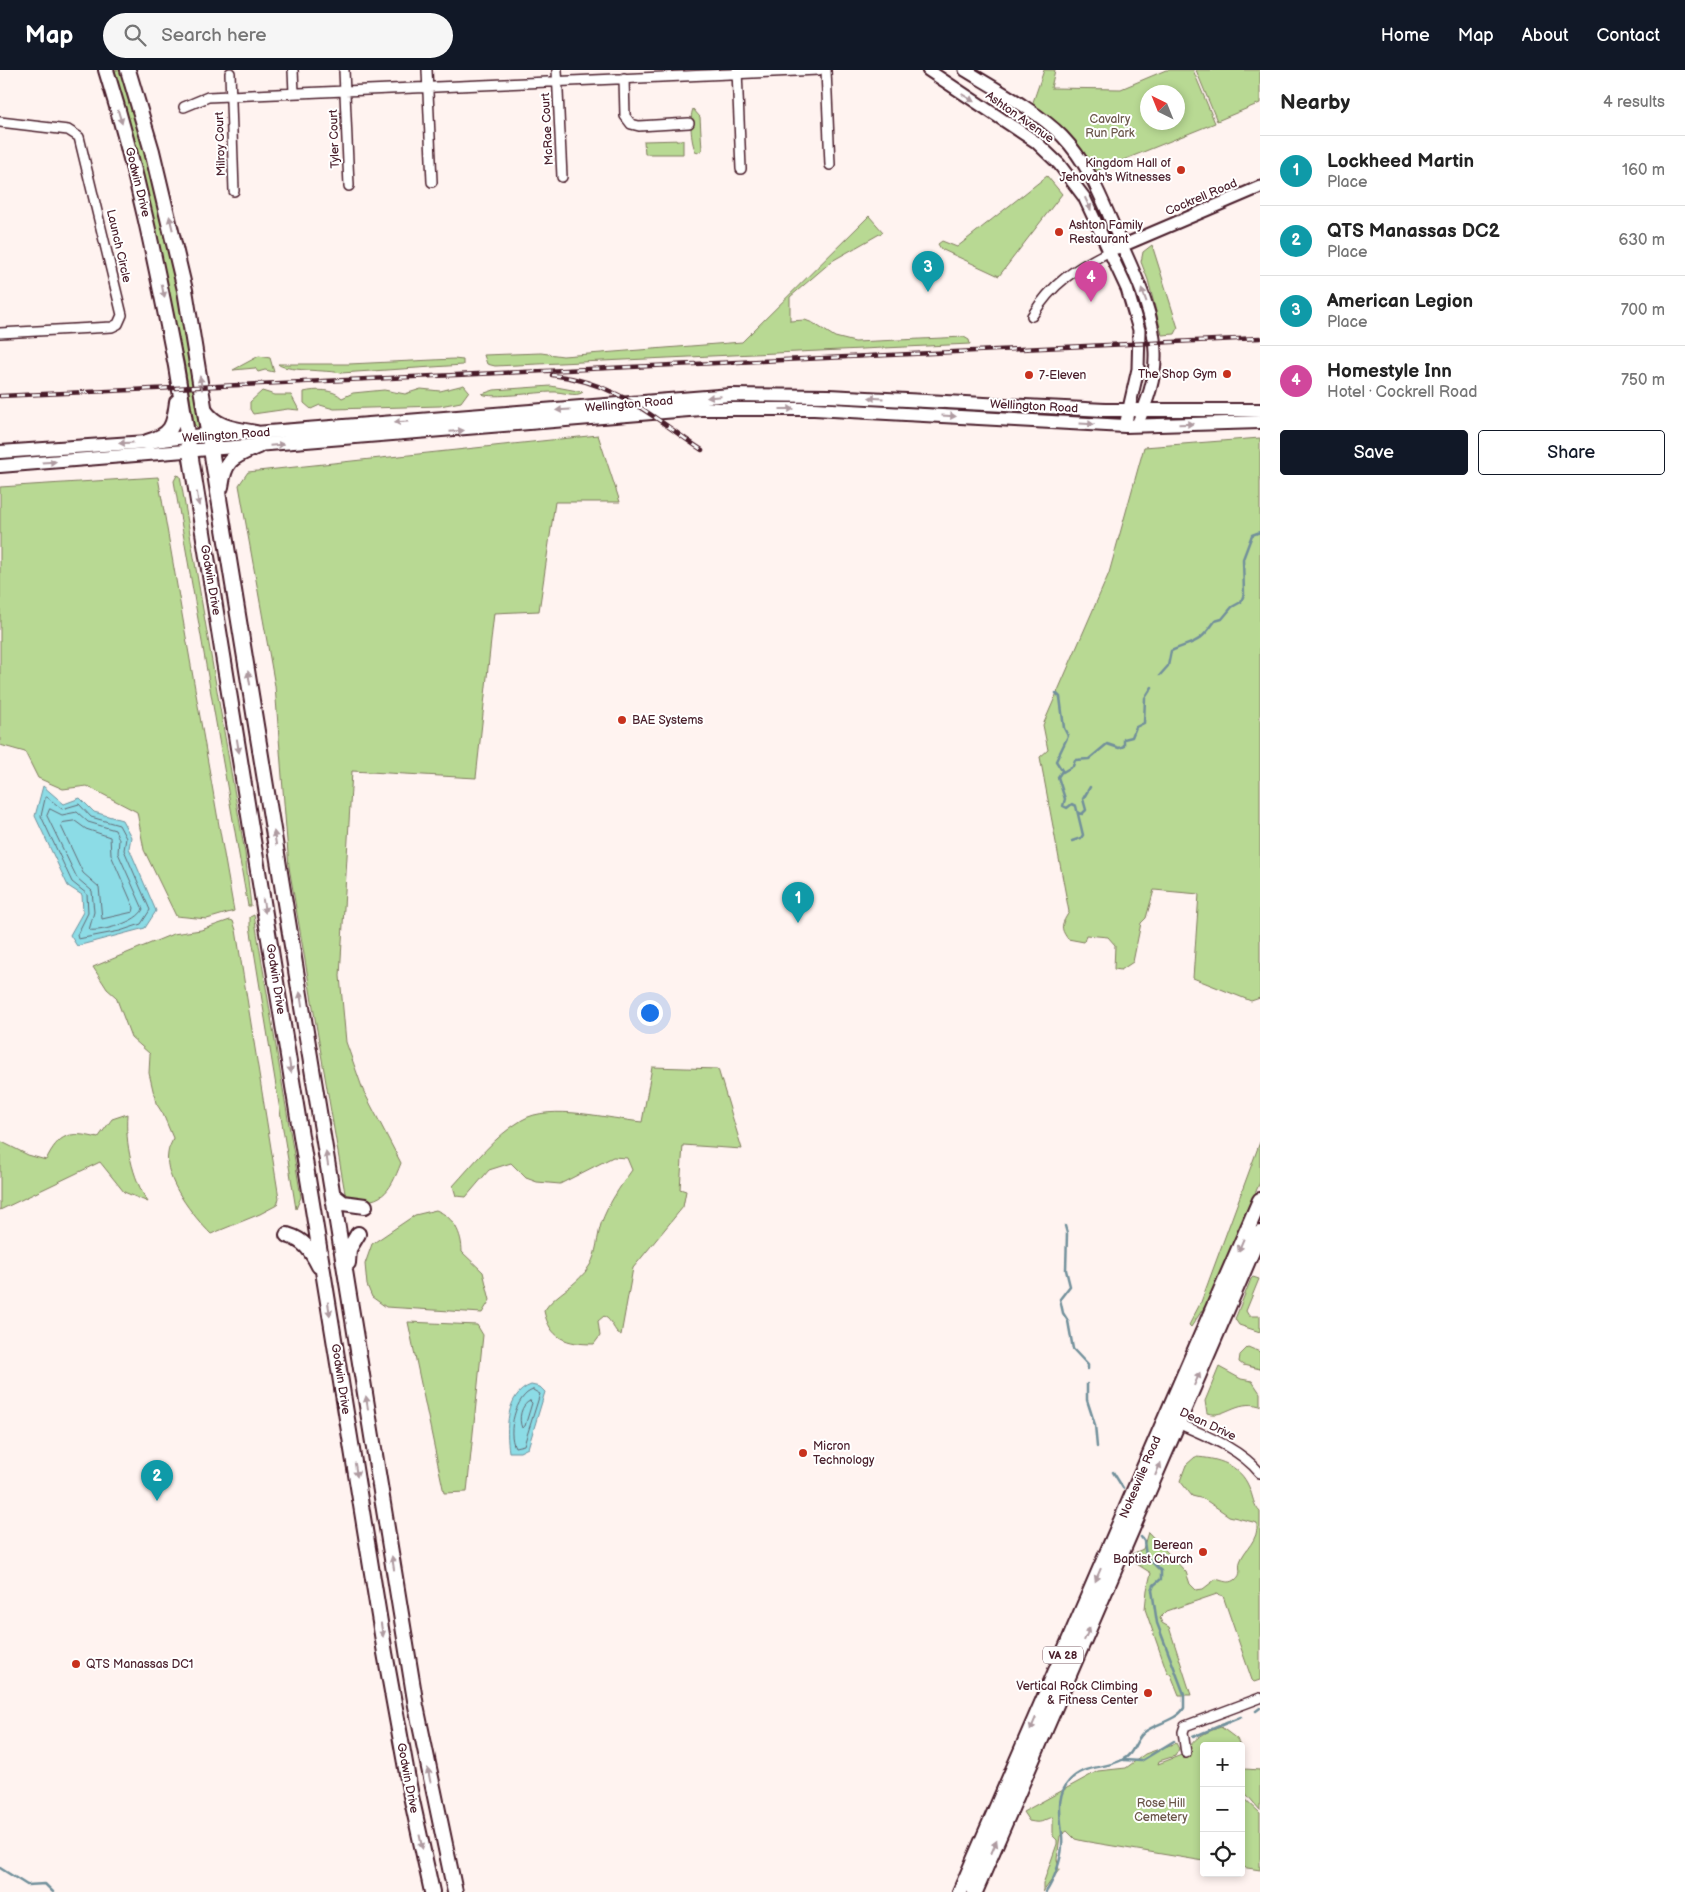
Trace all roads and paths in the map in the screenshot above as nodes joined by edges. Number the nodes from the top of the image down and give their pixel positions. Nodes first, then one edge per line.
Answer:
1 (106, 70) edge
2 (128, 70) edge
3 (292, 70) edge
4 (344, 70) edge
5 (427, 70) edge
6 (557, 70) edge
7 (819, 70) edge
8 (826, 70) edge
9 (928, 70) edge
10 (965, 70) edge
11 (230, 71) edge
12 (737, 71) edge
13 (639, 74) edge
14 (624, 78) junction
15 (558, 81) junction
16 (428, 87) junction
17 (345, 91) junction
18 (294, 93) junction
19 (231, 96) junction
20 (184, 107) dead end
21 (0, 122) edge
22 (689, 123) dead end
23 (830, 165) dead end
24 (741, 169) dead end
25 (562, 177) dead end
26 (432, 182) dead end
27 (349, 186) dead end
28 (1260, 187) edge
29 (234, 191) dead end
30 (1122, 246) junction
31 (1110, 251) junction
32 (1032, 316) dead end
33 (0, 333) edge
34 (179, 386) junction
35 (1260, 410) edge
36 (205, 411) junction
37 (1130, 411) junction
38 (1143, 411) junction
39 (1260, 422) edge
40 (1131, 426) junction
41 (209, 434) junction
42 (257, 440) junction
43 (147, 442) junction
44 (189, 444) junction
45 (211, 448) junction
46 (0, 452) edge
47 (0, 466) edge
48 (219, 497) junction
49 (333, 1195) junction
50 (366, 1206) dead end
51 (1259, 1207) edge
52 (1260, 1233) edge
53 (358, 1234) dead end
54 (287, 1235) dead end
55 (324, 1277) junction
56 (346, 1279) junction
57 (1172, 1420) junction
58 (1260, 1473) edge
59 (1260, 1698) edge
60 (1186, 1753) dead end
61 (432, 1892) edge
62 (455, 1892) edge
63 (960, 1892) edge
64 (975, 1892) edge

1 -> 34 main road, Godwin Drive
36 -> 2 main road, Godwin Drive
3 - 18 street
4 - 17 street, Tyler Court
5 - 16 street
6 - 15 street, McRae Court
7 - 12 street
8 - 23 street
9 -> 31 street, Ashton Avenue
10 - 30 street, Ashton Avenue
11 - 19 street, Milroy Court
12 - 13 street
12 - 24 street
13 - 14 street
14 - 15 street
14 - 22 street
15 - 16 street
15 - 25 street, McRae Court
16 - 17 street
16 - 26 street
17 - 18 street
17 - 27 street, Tyler Court
18 - 19 street
19 - 20 street
19 - 29 street, Milroy Court
21 - 33 street, Launch Circle
28 - 30 street, Cockrell Road
30 - 31 street, Cockrell Road
38 -> 30 street, Ashton Avenue
31 - 32 street, Cockrell Road
31 - 37 street, Ashton Avenue
34 - 43 main road
34 - 44 main road, Godwin Drive
35 - 38 main road, Wellington Road
36 - 41 main road, Godwin Drive
36 - 42 main road
37 - 38 main road, Wellington Road
37 - 40 street, Ashton Avenue
37 -> 42 main road, Wellington Road
38 - 40 street, Ashton Avenue
40 -> 39 main road, Wellington Road
42 -> 40 main road, Wellington Road
41 - 42 main road, Wellington Road
41 - 44 main road, Wellington Road
41 - 45 main road, Godwin Drive
42 - 45 main road, Wellington Road
42 - 48 main road
43 - 44 main road, Wellington Road
43 -> 46 main road, Wellington Road
44 - 45 main road, Wellington Road
47 -> 44 main road, Wellington Road
44 -> 55 main road, Godwin Drive
45 - 48 main road, Godwin Drive
49 -> 48 main road, Godwin Drive
49 - 50 main road
49 - 56 main road, Godwin Drive
51 -> 57 main road, Nokesville Road / VA 28
57 -> 52 main road, Nokesville Road / VA 28
53 - 56 main road
54 - 55 main road
55 -> 61 main road, Godwin Drive
62 -> 56 main road, Godwin Drive
57 - 58 street, Dean Drive
57 -> 63 main road, Nokesville Road / VA 28
64 -> 57 main road, Nokesville Road / VA 28
59 - 60 street

